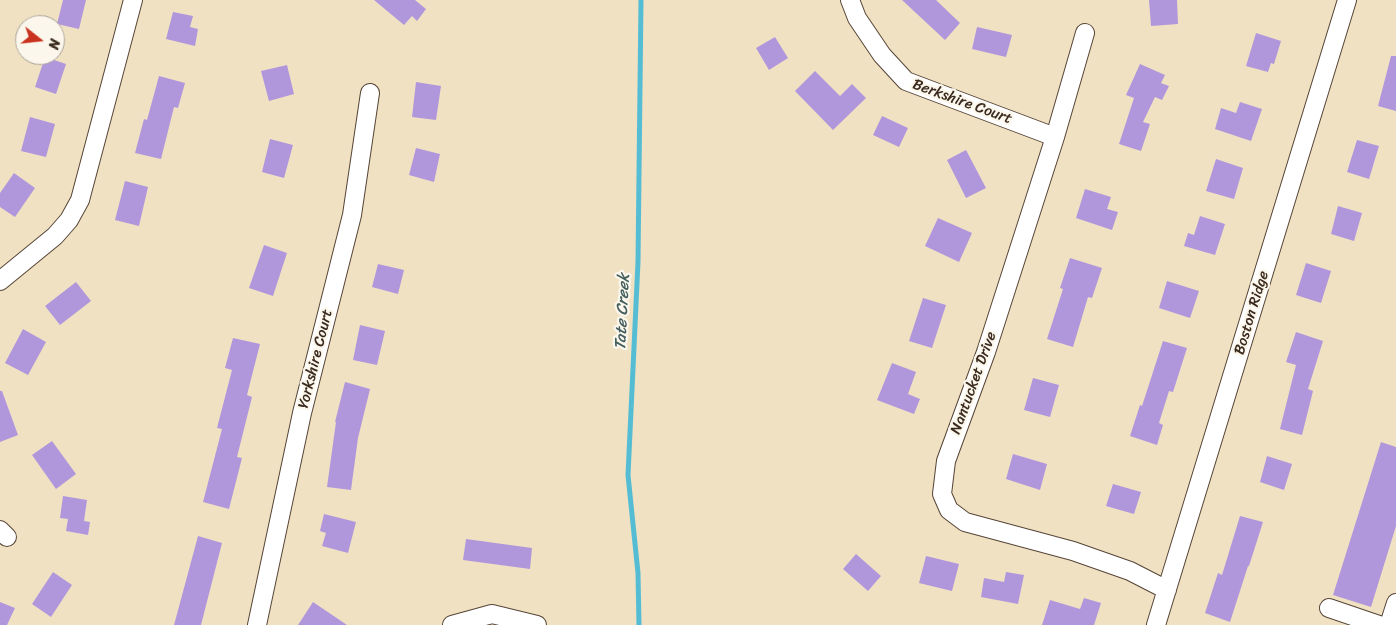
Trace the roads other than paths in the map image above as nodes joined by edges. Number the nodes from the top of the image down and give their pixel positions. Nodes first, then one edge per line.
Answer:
1 (133, 0) edge
2 (850, 0) edge
3 (1347, 0) edge
4 (1085, 32) dead end
5 (370, 93) dead end
6 (1055, 137) junction
7 (0, 281) edge
8 (1167, 590) junction
9 (1396, 603) edge
10 (1329, 608) dead end
11 (257, 625) edge
12 (452, 625) edge
13 (536, 625) edge
14 (1156, 625) edge
15 (1379, 625) edge
16 (1389, 625) edge

1 - 7 street
2 - 6 street, Berkshire Court
3 - 8 street, Boston Ridge
4 - 6 street, Nantucket Drive
5 - 11 street, Yorkshire Court
6 - 8 street, Nantucket Drive
8 - 14 street, Boston Ridge
9 - 16 street
10 - 15 street
12 - 13 street

